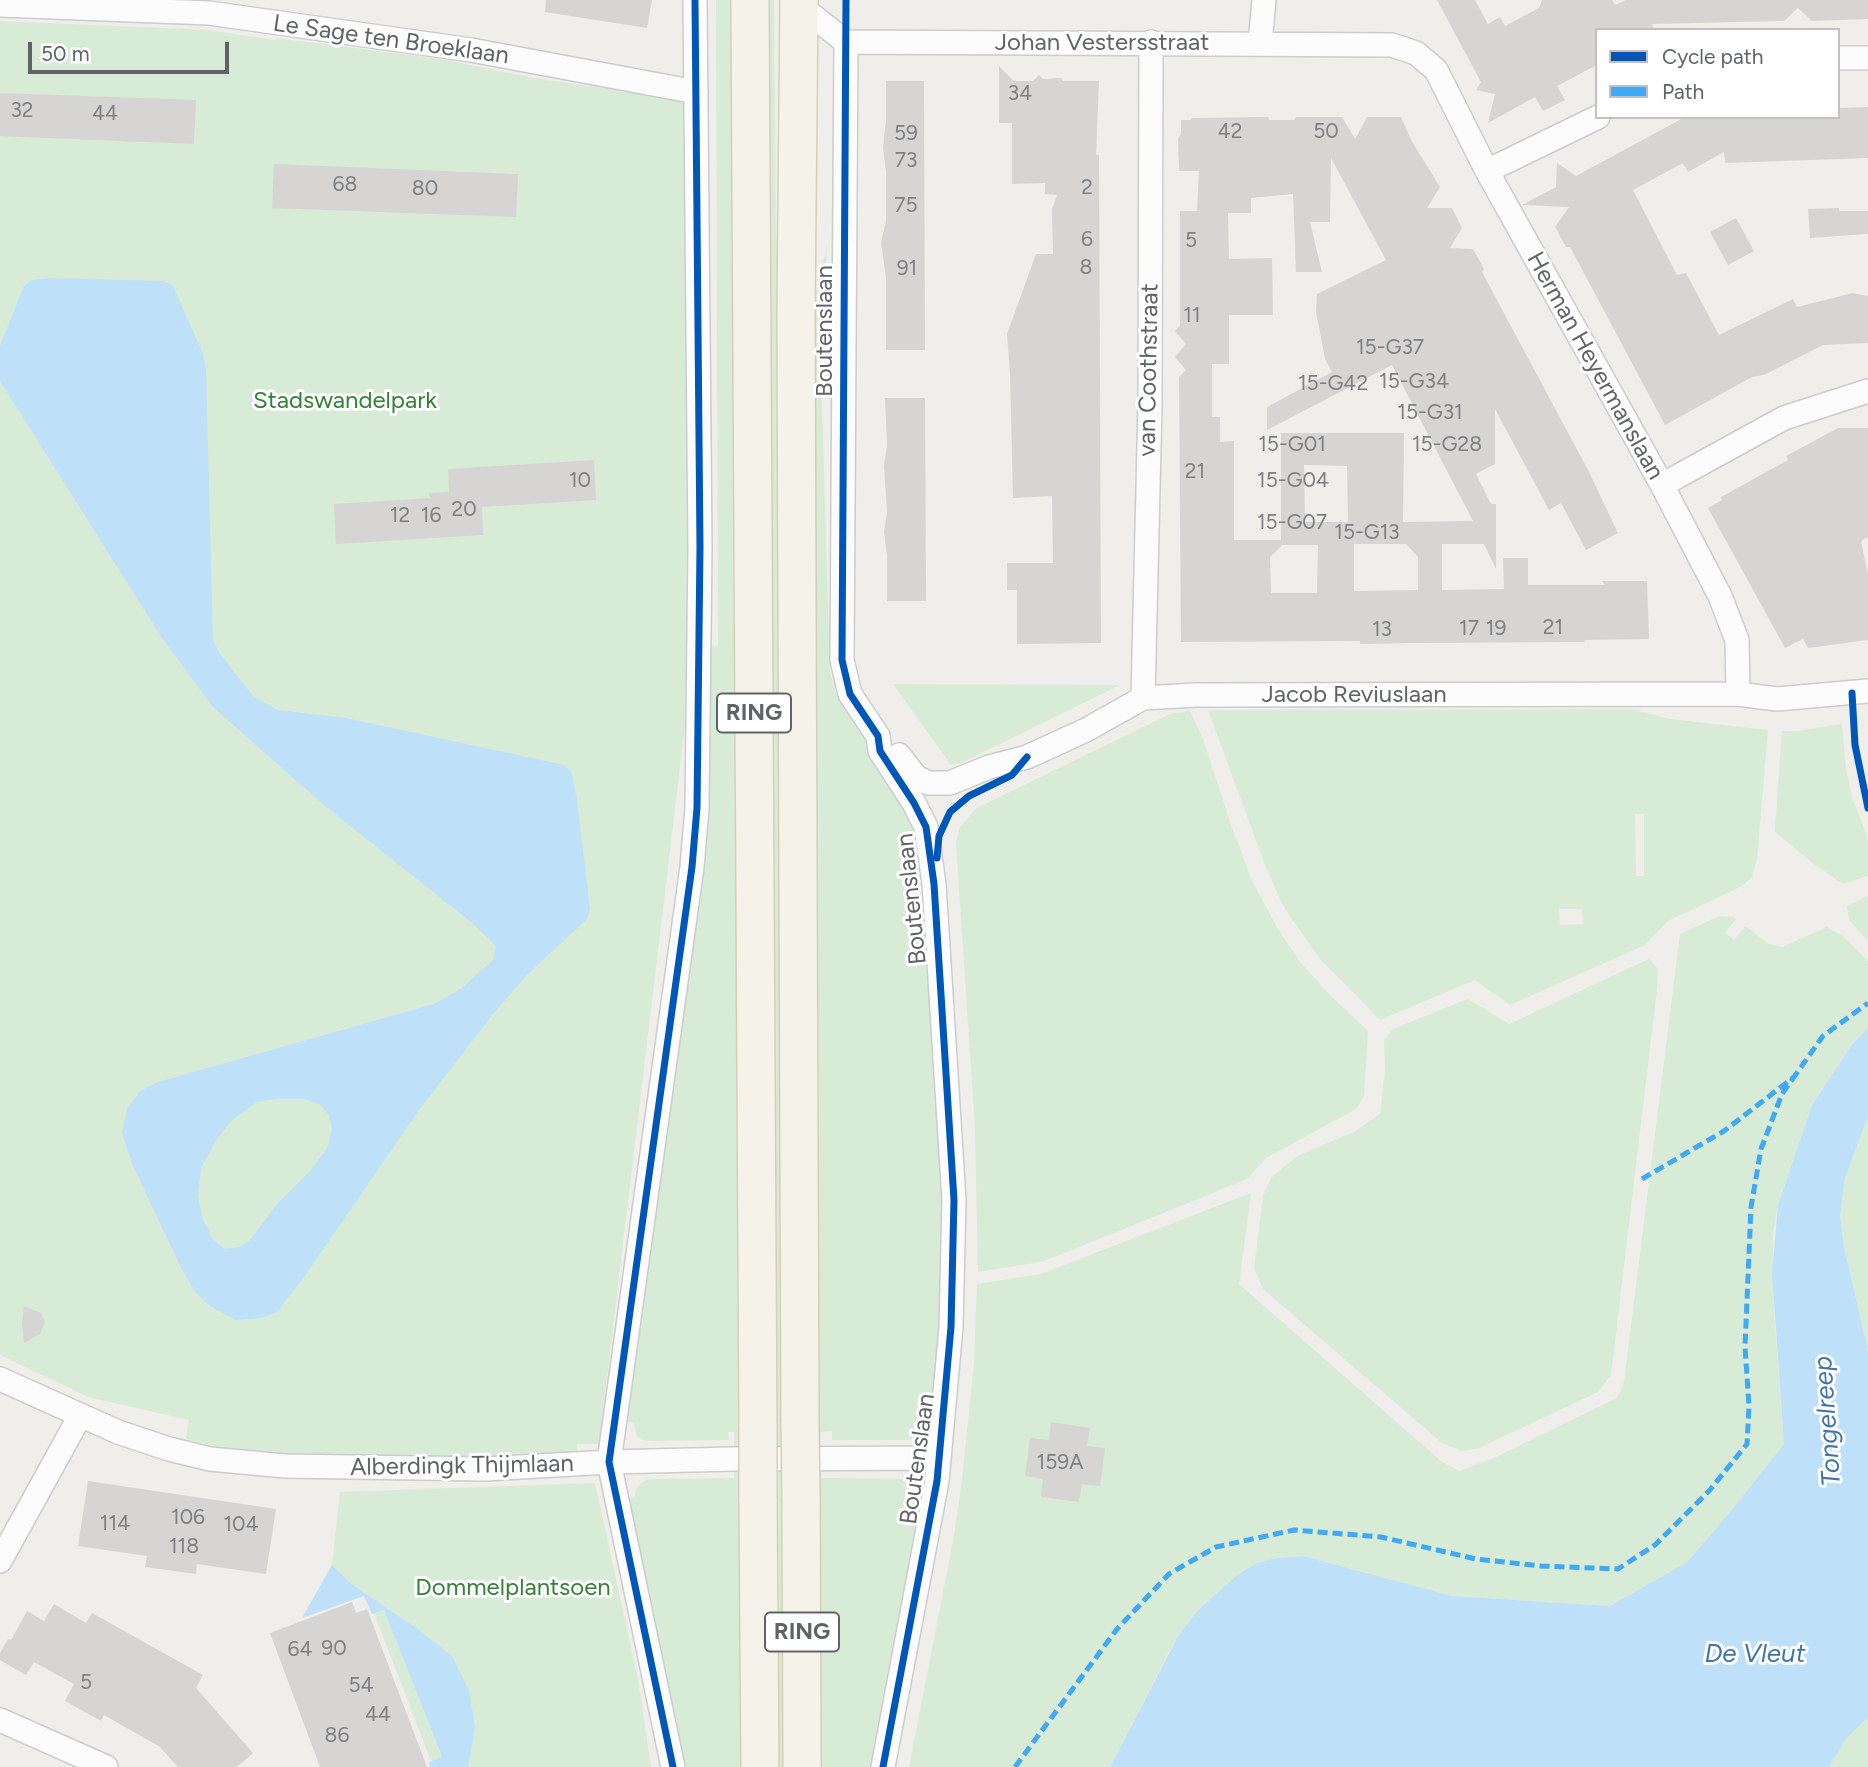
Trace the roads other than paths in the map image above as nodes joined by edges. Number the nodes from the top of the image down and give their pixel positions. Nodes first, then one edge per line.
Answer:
1 (695, 0) edge
2 (750, 0) edge
3 (1264, 0) edge
4 (799, 2) edge
5 (0, 5) edge
6 (846, 42) junction
7 (1152, 42) junction
8 (1260, 44) junction
9 (1416, 53) joint
10 (1840, 58) edge
11 (1868, 58) edge
12 (696, 92) junction
13 (1595, 118) edge
14 (1487, 171) junction
15 (1868, 391) edge
16 (1662, 485) junction
17 (1868, 691) edge
18 (1738, 694) junction
19 (1143, 698) junction
20 (878, 736) junction
21 (0, 1379) edge
22 (80, 1416) junction
23 (939, 1458) junction
24 (609, 1462) junction
25 (0, 1561) edge
26 (0, 1720) edge
27 (106, 1767) edge
28 (673, 1767) edge
29 (760, 1767) edge
30 (802, 1767) edge
31 (883, 1767) edge

1 - 12 street
2 - 29 main road, RING, bridge
3 - 8 street
4 - 6 street
4 - 30 main road, Boutenslaan / RING, bridge
5 - 12 street, Le Sage ten Broeklaan
6 - 7 street, Johan Vestersstraat
6 - 20 street, Boutenslaan
7 - 8 street, Johan Vestersstraat
7 - 19 street, van Coothstraat
8 - 9 street, Johan Vestersstraat
9 - 14 street, Herman Heyermanslaan
10 - 11 street
12 - 24 street
13 - 14 street
14 - 16 street, Herman Heyermanslaan
15 - 16 street
16 - 18 street, Herman Heyermanslaan
17 - 18 street, Jacob Reviuslaan
18 - 19 street, Jacob Reviuslaan
19 - 20 street, Jacob Reviuslaan
20 - 23 street, Boutenslaan
21 - 22 street, Alberdingk Thijmlaan
22 - 24 street, Alberdingk Thijmlaan
22 - 25 street
23 - 24 street, Alberdingk Thijmlaan
23 - 31 street, Boutenslaan
24 - 28 street
26 - 27 street

